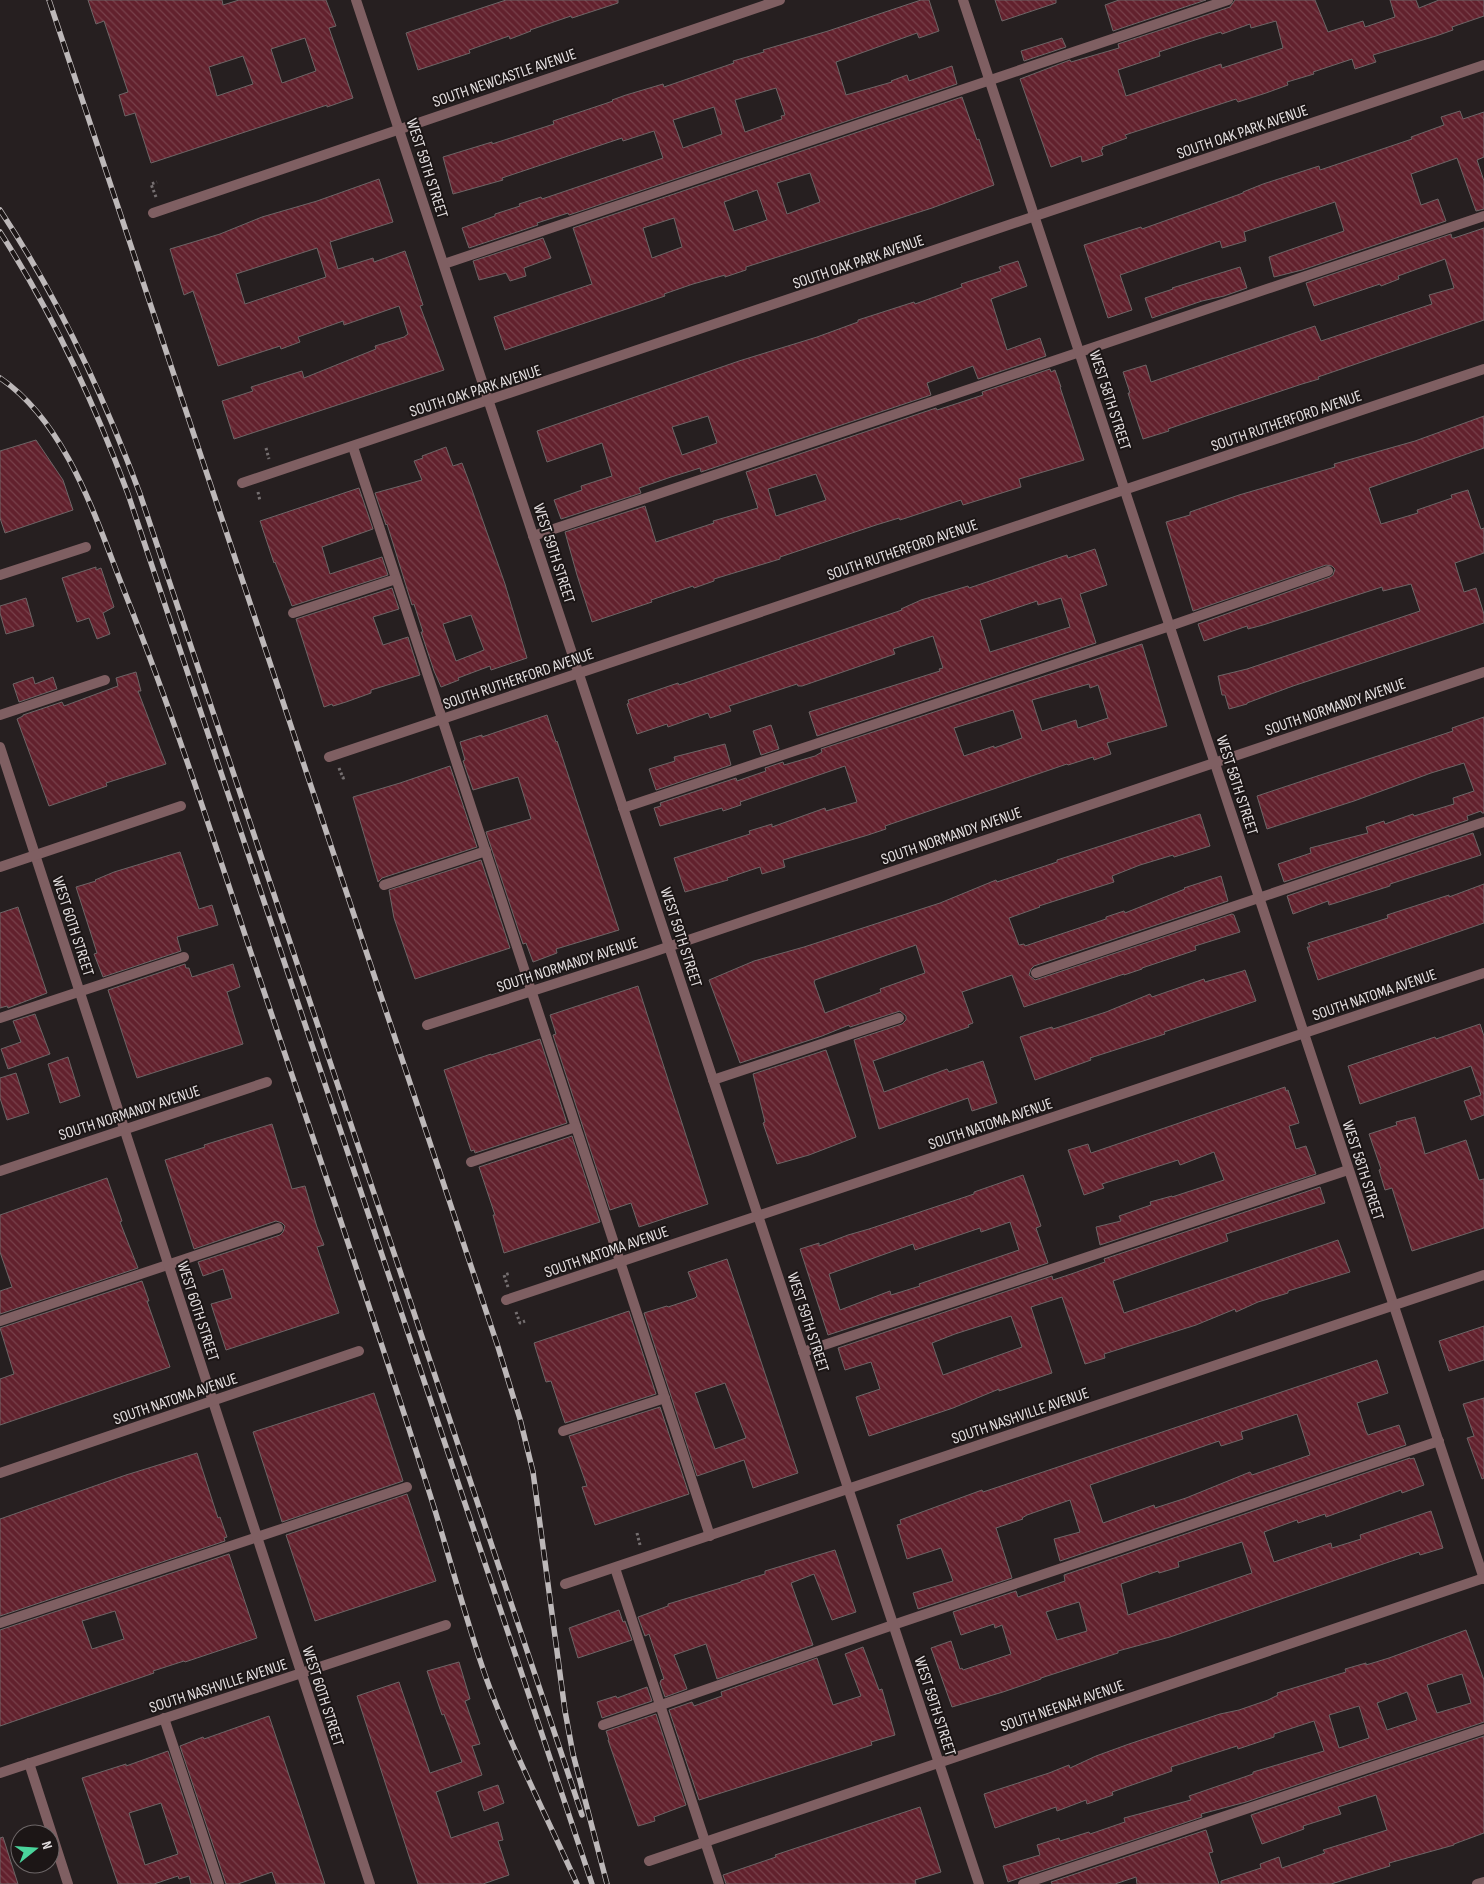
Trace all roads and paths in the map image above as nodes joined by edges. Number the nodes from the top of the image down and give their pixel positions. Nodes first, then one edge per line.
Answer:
1 (356, 0) edge
2 (780, 0) edge
3 (963, 0) edge
4 (1228, 0) edge
5 (1484, 65) edge
6 (989, 80) junction
7 (399, 128) junction
8 (153, 213) dead end
9 (1484, 216) edge
10 (1035, 217) junction
11 (444, 264) junction
12 (1080, 352) junction
13 (1484, 369) edge
14 (489, 402) junction
15 (352, 447) junction
16 (242, 484) dead end
17 (1125, 490) junction
18 (257, 491) dead end
19 (260, 501) dead end
20 (533, 536) junction
21 (86, 547) dead end
22 (1328, 570) dead end
23 (0, 575) edge
24 (396, 579) junction
25 (293, 613) dead end
26 (1170, 626) junction
27 (1484, 672) edge
28 (579, 673) junction
29 (105, 680) dead end
30 (0, 716) edge
31 (442, 719) junction
32 (0, 747) edge
33 (329, 757) dead end
34 (1215, 762) junction
35 (181, 806) dead end
36 (623, 808) junction
37 (1484, 822) edge
38 (486, 851) junction
39 (35, 855) junction
40 (0, 867) edge
41 (384, 885) dead end
42 (1259, 898) junction
43 (669, 946) junction
44 (184, 957) dead end
45 (1036, 973) dead end
46 (1484, 973) edge
47 (79, 991) junction
48 (531, 991) junction
49 (0, 1018) edge
50 (899, 1018) dead end
51 (427, 1025) dead end
52 (1304, 1034) junction
53 (713, 1080) junction
54 (268, 1082) dead end
55 (576, 1127) junction
56 (124, 1129) junction
57 (471, 1162) dead end
58 (1348, 1170) junction
59 (0, 1171) edge
60 (759, 1216) junction
61 (278, 1228) dead end
62 (620, 1261) junction
63 (168, 1265) junction
64 (1484, 1275) edge
65 (506, 1300) dead end
66 (1393, 1306) junction
67 (0, 1321) edge
68 (359, 1351) dead end
69 (803, 1352) junction
70 (665, 1398) junction
71 (212, 1400) junction
72 (564, 1431) dead end
73 (1439, 1441) junction
74 (0, 1473) edge
75 (407, 1487) dead end
76 (848, 1489) junction
77 (637, 1533) dead end
78 (710, 1536) junction
79 (257, 1537) junction
80 (640, 1544) dead end
81 (615, 1568) junction
82 (1484, 1578) edge
83 (565, 1584) dead end
84 (0, 1623) edge
85 (446, 1625) dead end
86 (893, 1625) junction
87 (301, 1673) junction
88 (660, 1706) junction
89 (164, 1718) junction
90 (603, 1725) dead end
91 (1484, 1729) edge
92 (29, 1763) junction
93 (939, 1763) junction
94 (0, 1773) edge
95 (704, 1841) junction
96 (649, 1860) dead end
97 (1484, 1882) edge
98 (68, 1884) edge
99 (219, 1884) edge
100 (370, 1884) edge
101 (719, 1884) edge
102 (979, 1884) edge
103 (1023, 1884) edge
104 (1477, 1884) edge

1 - 7 street, WEST 59TH STREET
2 - 7 street, SOUTH NEWCASTLE AVENUE
3 - 6 street, WEST 58TH STREET
4 - 6 street
5 - 10 street, SOUTH OAK PARK AVENUE
6 - 10 street, WEST 58TH STREET
6 - 11 street
7 - 8 street, SOUTH NEWCASTLE AVENUE
7 - 11 street, WEST 59TH STREET
9 - 12 street
10 - 12 street, WEST 58TH STREET
10 - 14 street, SOUTH OAK PARK AVENUE
11 - 14 street, WEST 59TH STREET
12 - 17 street, WEST 58TH STREET
12 - 20 street
13 - 17 street, SOUTH RUTHERFORD AVENUE
14 - 15 street, SOUTH OAK PARK AVENUE
14 - 20 street, WEST 59TH STREET
15 - 16 street, SOUTH OAK PARK AVENUE
15 - 24 street
17 - 26 street, WEST 58TH STREET
17 - 28 street, SOUTH RUTHERFORD AVENUE
18 - 19 path
20 - 28 street, WEST 59TH STREET
21 - 23 street
22 - 26 street
24 - 25 street
24 - 31 street
26 - 34 street, WEST 58TH STREET
26 - 36 street
27 - 34 street, SOUTH NORMANDY AVENUE
28 - 31 street, SOUTH RUTHERFORD AVENUE
28 - 36 street, WEST 59TH STREET
29 - 30 street
31 - 33 street, SOUTH RUTHERFORD AVENUE
31 - 38 street
32 - 39 street, WEST 60TH STREET
34 - 42 street, WEST 58TH STREET
34 - 43 street, SOUTH NORMANDY AVENUE
35 - 39 street
36 - 43 street, WEST 59TH STREET
37 - 42 street
38 - 41 street
38 - 48 street
39 - 40 street
39 - 47 street, WEST 60TH STREET
42 - 45 street
42 - 52 street, WEST 58TH STREET
43 - 48 street, SOUTH NORMANDY AVENUE
43 - 53 street, WEST 59TH STREET
44 - 47 street
46 - 52 street, SOUTH NATOMA AVENUE
47 - 49 street
47 - 56 street, WEST 60TH STREET
48 - 51 street, SOUTH NORMANDY AVENUE
48 - 55 street
50 - 53 street
52 - 58 street, WEST 58TH STREET
52 - 60 street, SOUTH NATOMA AVENUE
53 - 60 street, WEST 59TH STREET
54 - 56 street, SOUTH NORMANDY AVENUE
55 - 57 street
55 - 62 street
56 - 59 street, SOUTH NORMANDY AVENUE
56 - 63 street, WEST 60TH STREET
58 - 66 street, WEST 58TH STREET
58 - 69 street
60 - 62 street, SOUTH NATOMA AVENUE
60 - 69 street, WEST 59TH STREET
61 - 63 street
62 - 65 street, SOUTH NATOMA AVENUE
62 - 70 street
63 - 67 street
63 - 71 street, WEST 60TH STREET
64 - 66 street, SOUTH NASHVILLE AVENUE
66 - 73 street, WEST 58TH STREET
66 - 76 street, SOUTH NASHVILLE AVENUE
68 - 71 street, SOUTH NATOMA AVENUE
69 - 76 street, WEST 59TH STREET
70 - 72 street
70 - 78 street
71 - 74 street, SOUTH NATOMA AVENUE
71 - 79 street, WEST 60TH STREET
73 - 82 street, WEST 58TH STREET
73 - 86 street
75 - 79 street
76 - 78 street, SOUTH NASHVILLE AVENUE
76 - 86 street, WEST 59TH STREET
77 - 80 path
78 - 81 street, SOUTH NASHVILLE AVENUE
79 - 84 street
79 - 87 street, WEST 60TH STREET
81 - 83 street, SOUTH NASHVILLE AVENUE
81 - 88 street
82 - 93 street, SOUTH NEENAH AVENUE
85 - 87 street, SOUTH NASHVILLE AVENUE
86 - 88 street
86 - 93 street, WEST 59TH STREET
87 - 89 street, SOUTH NASHVILLE AVENUE
87 - 100 street, WEST 60TH STREET
88 - 90 street
88 - 95 street
89 - 92 street, SOUTH NASHVILLE AVENUE
89 - 99 street
91 - 103 street
92 - 94 street, SOUTH NASHVILLE AVENUE
92 - 98 street
93 - 95 street, SOUTH NEENAH AVENUE
93 - 102 street, WEST 59TH STREET
95 - 96 street, SOUTH NEENAH AVENUE
95 - 101 street
97 - 104 street

